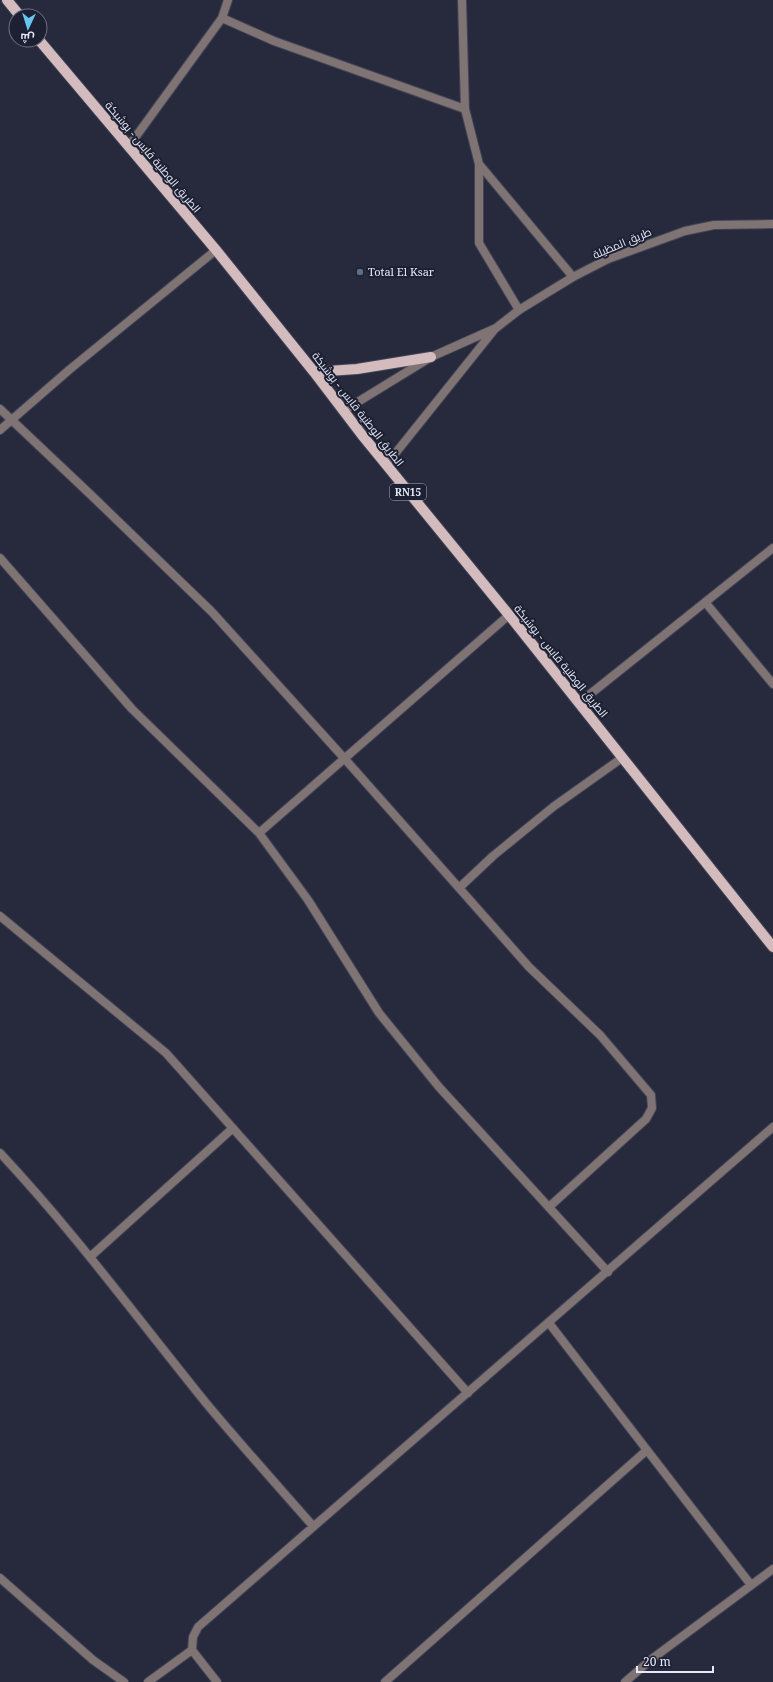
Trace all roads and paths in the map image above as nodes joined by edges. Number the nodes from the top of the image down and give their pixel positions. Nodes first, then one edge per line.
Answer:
1 (7, 0) edge
2 (228, 0) edge
3 (462, 0) edge
4 (14, 8) edge
5 (222, 18) junction
6 (45, 48) edge
7 (465, 108) junction
8 (129, 146) junction
9 (479, 164) junction
10 (773, 224) edge
11 (216, 250) junction
12 (573, 278) junction
13 (519, 310) junction
14 (496, 328) junction
15 (431, 357) junction
16 (314, 372) junction
17 (0, 409) edge
18 (343, 411) junction
19 (11, 420) junction
20 (0, 430) edge
21 (386, 465) junction
22 (773, 548) edge
23 (0, 558) edge
24 (705, 602) junction
25 (509, 615) junction
26 (773, 684) edge
27 (579, 703) junction
28 (344, 758) junction
29 (622, 758) junction
30 (259, 833) junction
31 (459, 888) junction
32 (0, 916) edge
33 (773, 947) edge
34 (773, 1127) edge
35 (233, 1128) junction
36 (0, 1154) edge
37 (549, 1207) junction
38 (90, 1257) junction
39 (608, 1272) junction
40 (549, 1323) junction
41 (468, 1393) junction
42 (647, 1450) junction
43 (313, 1526) junction
44 (773, 1568) edge
45 (0, 1578) edge
46 (751, 1585) junction
47 (192, 1650) junction
48 (124, 1682) edge
49 (148, 1682) edge
50 (217, 1682) edge
51 (385, 1682) edge
52 (625, 1682) edge

1 - 4 main road
2 - 5 street
3 - 7 street
5 - 7 street
5 - 8 street
6 - 8 main road, الطريق الوطنية قابس - بوشبكة / RN15
7 - 9 street
8 - 11 main road, الطريق الوطنية قابس - بوشبكة / RN15
9 - 12 street
9 - 13 street
10 - 12 street, طريق المظيلة
11 - 16 main road, الطريق الوطنية قابس - بوشبكة / RN15
11 - 19 street
12 - 13 street, طريق المظيلة
13 - 14 street, طريق المظيلة
14 - 15 street, طريق المظيلة
14 - 21 street, طريق المظيلة
15 - 16 main road
15 - 18 street, طريق المظيلة
16 - 18 main road, الطريق الوطنية قابس - بوشبكة / RN15
17 - 19 street
18 - 21 main road, الطريق الوطنية قابس - بوشبكة / RN15
19 - 20 street
19 - 28 street
21 - 25 main road, الطريق الوطنية قابس - بوشبكة / RN15
22 - 24 street
23 - 30 street
24 - 26 street
24 - 27 street
25 - 27 main road, الطريق الوطنية قابس - بوشبكة / RN15
25 - 28 street
27 - 29 main road, الطريق الوطنية قابس - بوشبكة / RN15
28 - 30 street
28 - 31 street
29 - 31 street
29 - 33 main road, الطريق الوطنية قابس - بوشبكة / RN15
30 - 37 street
31 - 37 street
32 - 35 street
34 - 39 street
35 - 38 street
35 - 41 street
36 - 38 street
37 - 39 street
38 - 43 street
39 - 40 street
40 - 41 street
40 - 42 street
41 - 43 street
42 - 46 street
42 - 51 street
43 - 47 street
44 - 46 street
45 - 48 street
46 - 52 street
47 - 49 street
47 - 50 street

